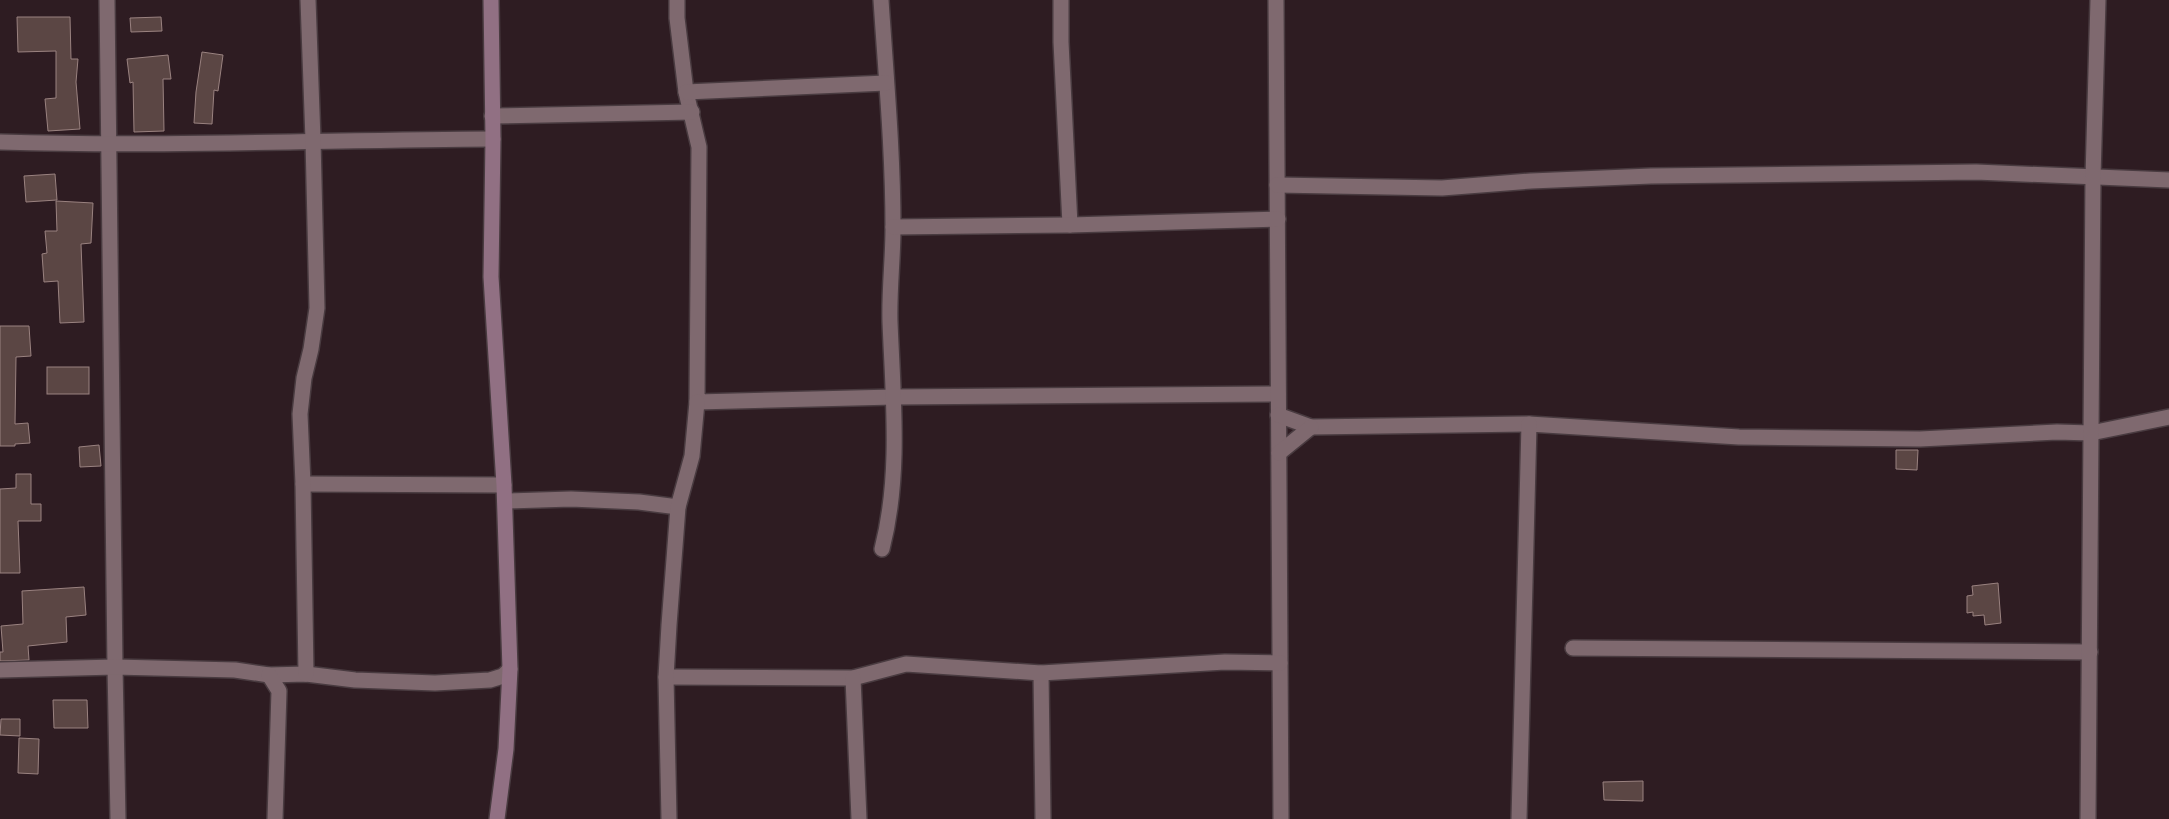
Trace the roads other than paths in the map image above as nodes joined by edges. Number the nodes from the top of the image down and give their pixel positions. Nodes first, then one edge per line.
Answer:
1 (107, 0) edge
2 (308, 0) edge
3 (491, 0) edge
4 (677, 0) edge
5 (881, 0) edge
6 (1061, 0) edge
7 (1276, 0) edge
8 (2098, 0) edge
9 (886, 83) junction
10 (686, 92) junction
11 (692, 112) junction
12 (492, 116) junction
13 (493, 139) junction
14 (313, 140) junction
15 (0, 142) edge
16 (108, 145) junction
17 (2093, 177) junction
18 (2169, 180) edge
19 (1277, 185) junction
20 (1278, 219) junction
21 (1070, 225) junction
22 (893, 227) junction
23 (1278, 394) junction
24 (894, 397) junction
25 (697, 402) junction
26 (1278, 415) junction
27 (2169, 417) edge
28 (1529, 424) junction
29 (1311, 427) junction
30 (2091, 432) junction
31 (1279, 453) junction
32 (303, 484) junction
33 (504, 485) junction
34 (505, 502) junction
35 (678, 508) junction
36 (882, 549) dead end
37 (1572, 648) dead end
38 (2090, 652) junction
39 (1280, 663) junction
40 (114, 666) junction
41 (510, 669) junction
42 (0, 670) edge
43 (1041, 673) junction
44 (268, 675) junction
45 (298, 675) junction
46 (666, 677) junction
47 (853, 678) junction
48 (279, 691) junction
49 (118, 819) edge
50 (275, 819) edge
51 (497, 819) edge
52 (670, 819) edge
53 (859, 819) edge
54 (1043, 819) edge
55 (1280, 819) edge
56 (1519, 819) edge
57 (2088, 819) edge

1 - 16 street
2 - 14 street
3 - 12 street
4 - 10 street
5 - 9 street
6 - 21 street
7 - 19 street
8 - 17 street
9 - 10 street
9 - 22 street
10 - 11 street
11 - 12 street
11 - 25 street
12 - 13 street
13 - 14 street
13 - 33 street
14 - 16 street
14 - 32 street
15 - 16 street
16 - 40 street
17 - 18 street
17 - 19 street
17 - 30 street
19 - 20 street
20 - 21 street
20 - 23 street
21 - 22 street
22 - 24 street
23 - 24 street
23 - 26 street
24 - 25 street
24 - 36 street
25 - 35 street
26 - 29 street
26 - 31 street
27 - 30 street
28 - 29 street
28 - 30 street
28 - 56 street
29 - 31 street
30 - 38 street
31 - 39 street
32 - 33 street
32 - 45 street
33 - 34 street
34 - 35 street
34 - 41 street
35 - 46 street
37 - 38 street
38 - 57 street
39 - 43 street
39 - 55 street
40 - 42 street
40 - 44 street
40 - 49 street
41 - 45 street
41 - 51 street
43 - 47 street
43 - 54 street
44 - 45 street
44 - 48 street
45 - 48 street
46 - 47 street
46 - 52 street
47 - 53 street
48 - 50 street

